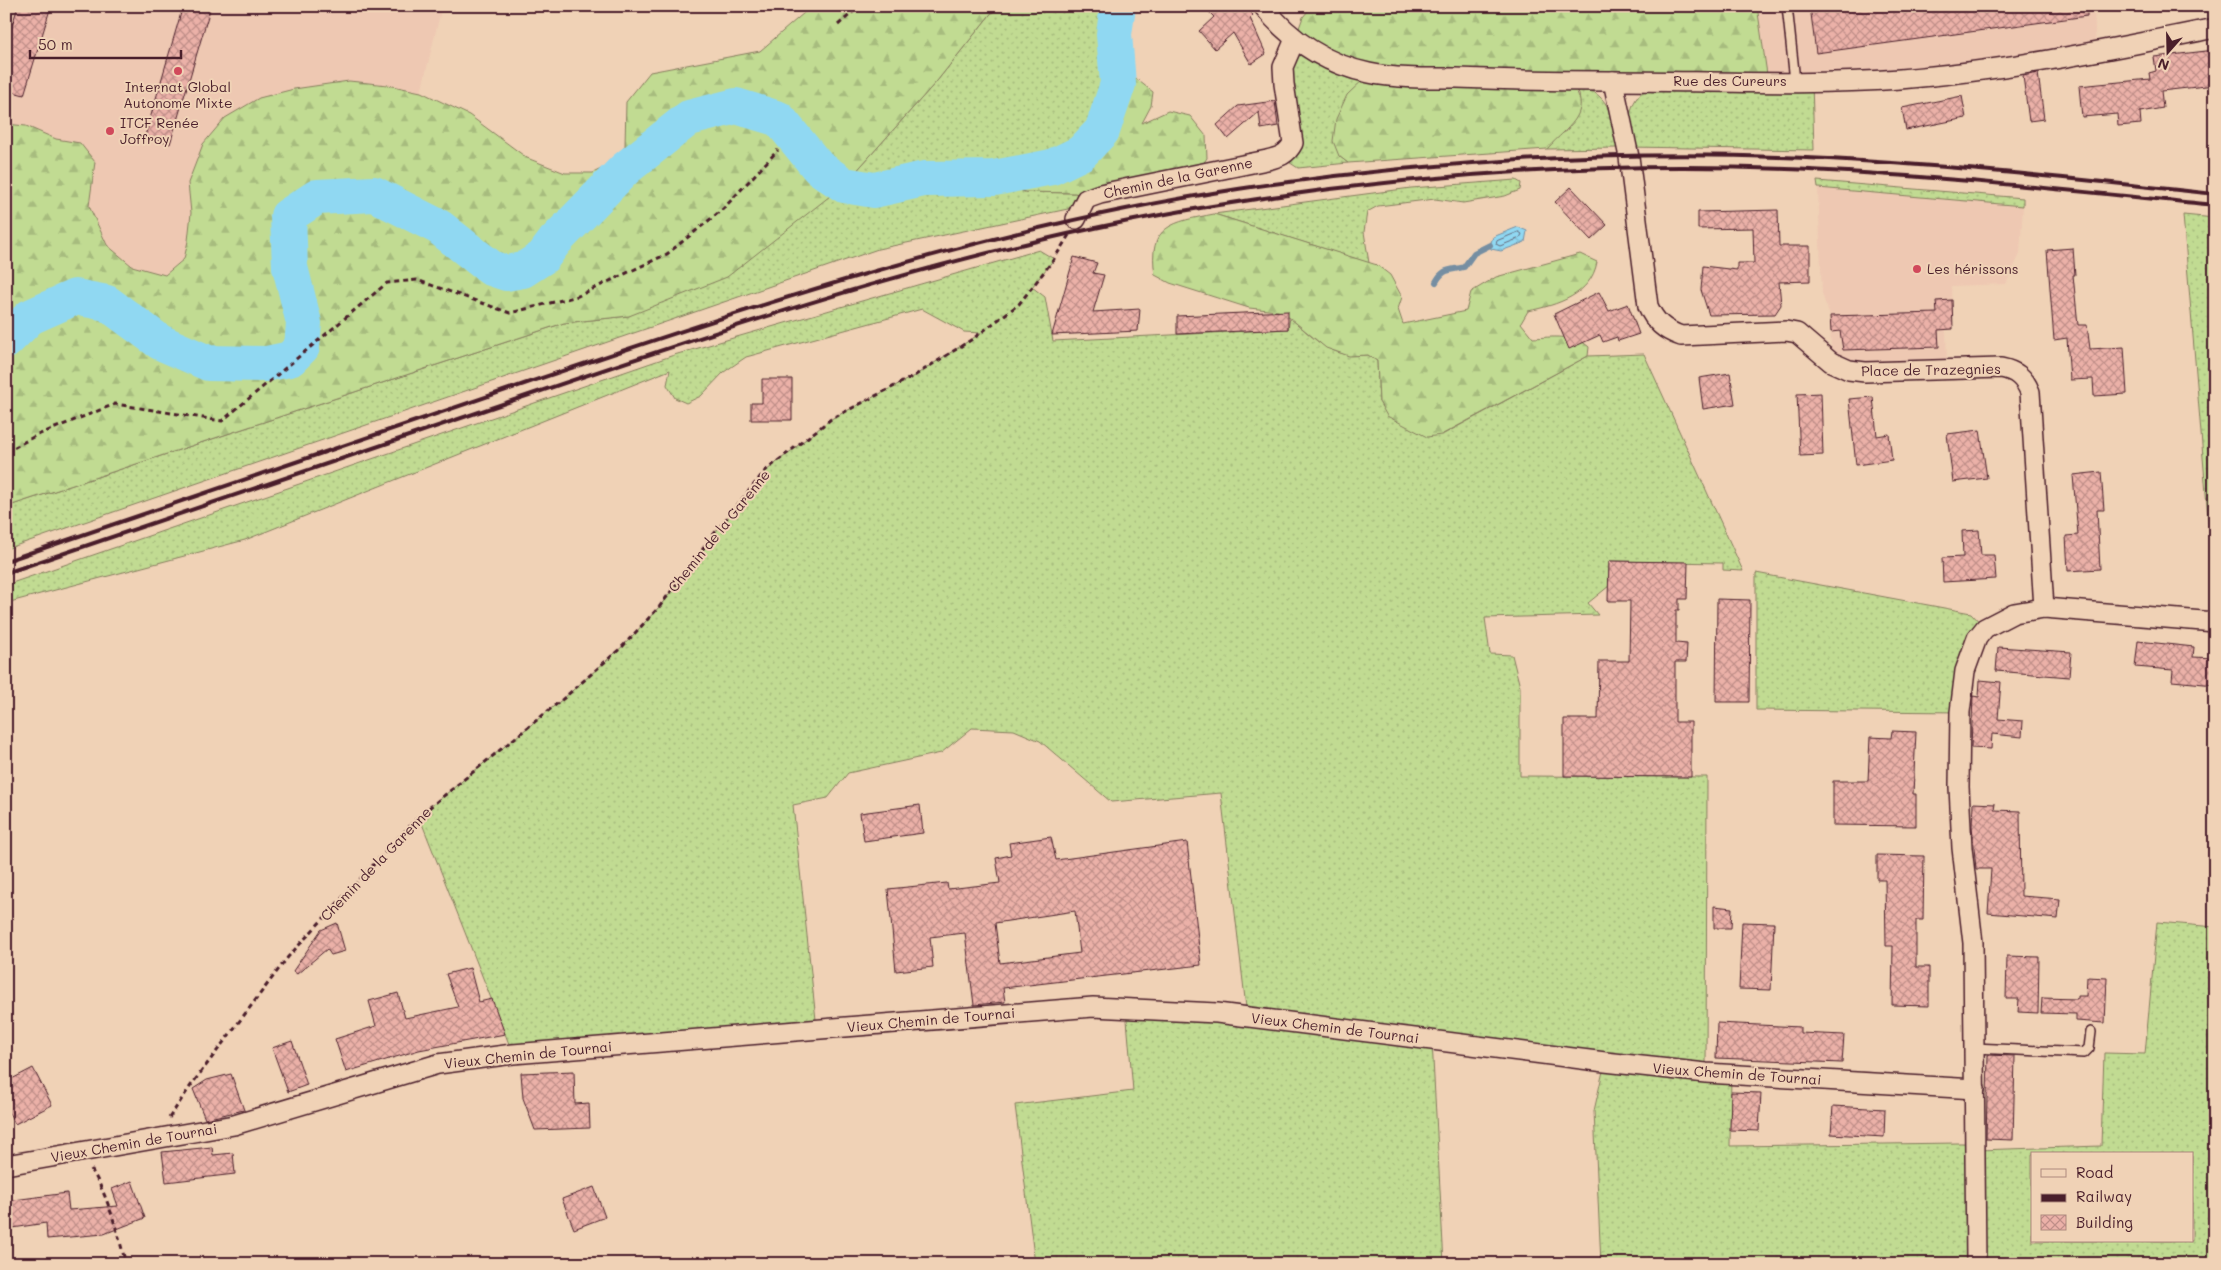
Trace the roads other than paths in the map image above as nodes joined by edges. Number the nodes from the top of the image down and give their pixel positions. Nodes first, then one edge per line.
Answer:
1 (1263, 6) edge
2 (1787, 6) edge
3 (2215, 28) edge
4 (1295, 39) junction
5 (1613, 81) junction
6 (1795, 81) junction
7 (1076, 219) road end
8 (2044, 608) junction
9 (2215, 622) edge
10 (2091, 1032) dead end
11 (1974, 1048) junction
12 (1975, 1089) junction
13 (6, 1164) edge
14 (1976, 1264) edge

1 - 4 street, Rue des Cureurs
2 - 6 lane
3 - 6 street, Rue des Cureurs
4 - 5 street, Rue des Cureurs
4 - 7 street, Chemin de la Garenne
5 - 6 street, Rue des Cureurs
5 - 8 street, Place de Trazegnies
8 - 9 street
8 - 11 street
10 - 11 lane
11 - 12 street
12 - 13 street, Vieux Chemin de Tournai
12 - 14 street

